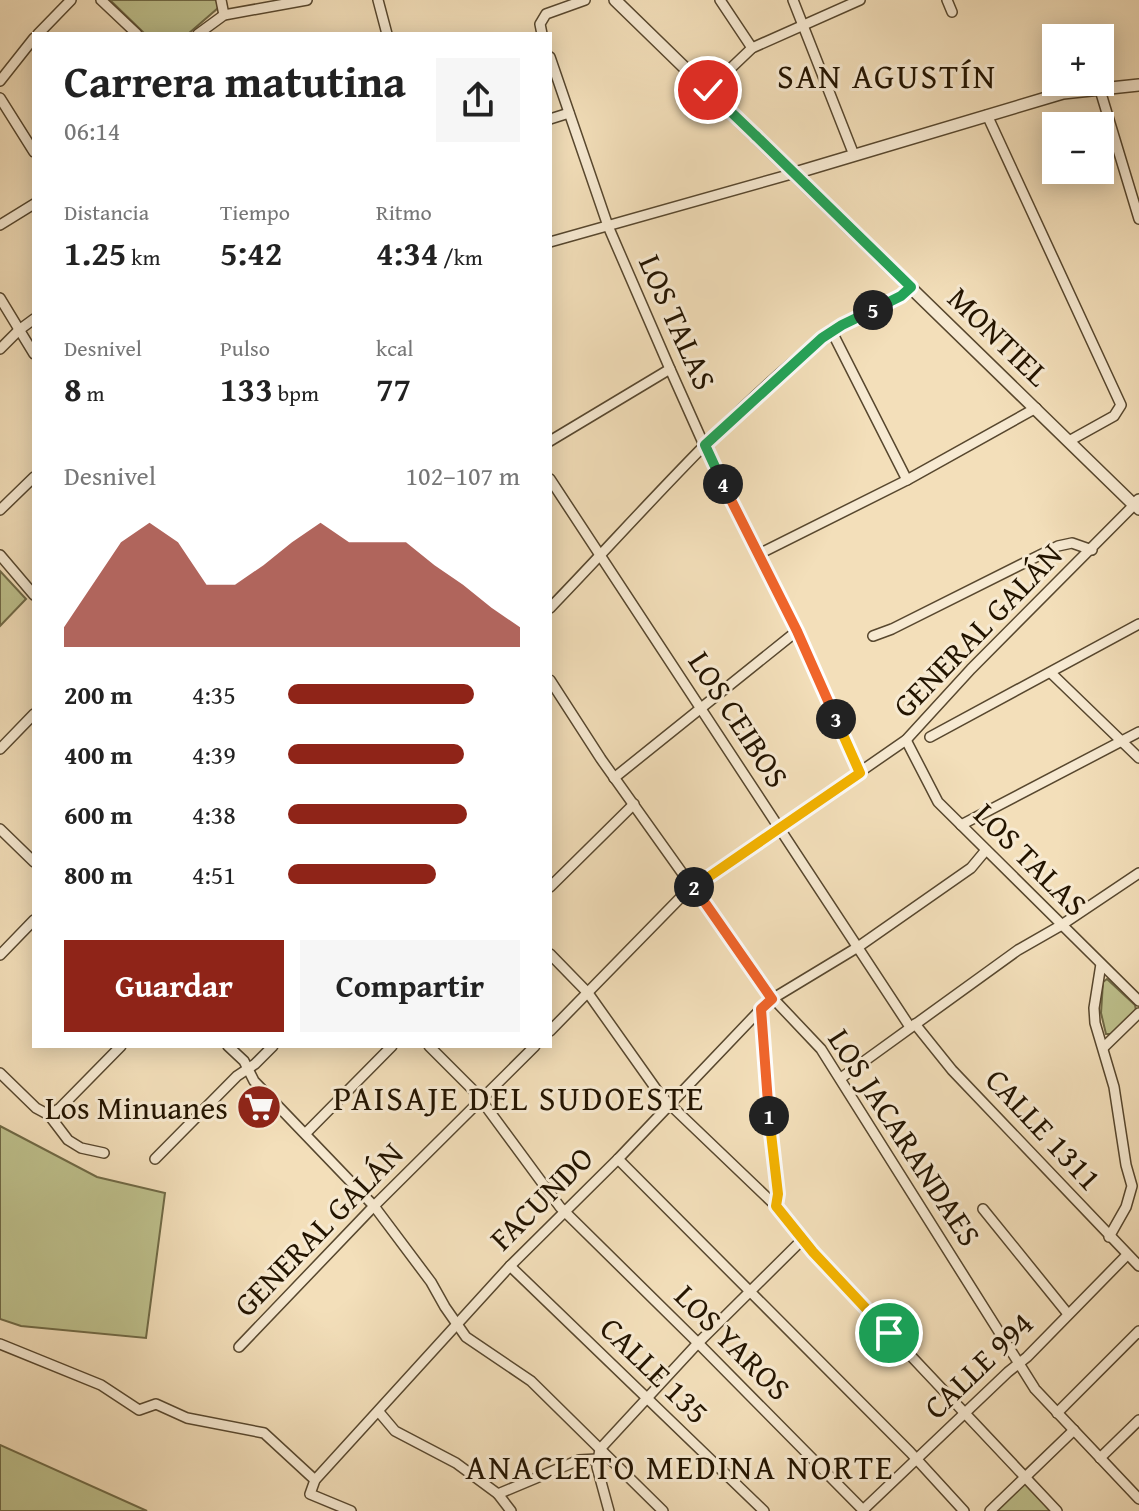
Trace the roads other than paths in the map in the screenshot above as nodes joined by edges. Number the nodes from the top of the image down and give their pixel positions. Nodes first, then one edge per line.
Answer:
1 (71, 0) edge
2 (101, 0) edge
3 (221, 0) edge
4 (307, 0) edge
5 (378, 0) edge
6 (585, 0) edge
7 (615, 0) edge
8 (720, 0) edge
9 (793, 0) edge
10 (860, 0) edge
11 (947, 0) edge
12 (952, 12) dead end
13 (224, 15) junction
14 (803, 26) junction
15 (40, 32) edge
16 (135, 32) edge
17 (202, 32) edge
18 (386, 32) edge
19 (542, 32) edge
20 (32, 41) edge
21 (752, 48) junction
22 (552, 63) edge
23 (0, 81) edge
24 (1139, 85) edge
25 (1114, 88) edge
26 (708, 90) junction
27 (1053, 96) edge
28 (1102, 96) edge
29 (0, 98) edge
30 (569, 113) junction
31 (987, 115) junction
32 (552, 118) edge
33 (32, 149) edge
34 (854, 155) junction
35 (795, 173) junction
36 (32, 205) edge
37 (1139, 219) edge
38 (0, 225) edge
39 (608, 226) junction
40 (552, 241) edge
41 (911, 287) junction
42 (0, 298) edge
43 (32, 320) edge
44 (19, 330) junction
45 (831, 330) junction
46 (0, 349) edge
47 (32, 351) edge
48 (670, 369) junction
49 (1036, 408) junction
50 (552, 440) edge
51 (1069, 441) junction
52 (705, 445) junction
53 (32, 479) edge
54 (907, 480) junction
55 (552, 482) edge
56 (1137, 505) edge
57 (0, 510) edge
58 (1092, 550) junction
59 (759, 554) junction
60 (0, 555) edge
61 (600, 556) junction
62 (32, 593) edge
63 (552, 606) edge
64 (1139, 624) edge
65 (797, 631) junction
66 (873, 636) dead end
67 (1051, 673) junction
68 (552, 683) edge
69 (701, 708) junction
70 (32, 716) edge
71 (1139, 732) edge
72 (930, 737) dead end
73 (906, 740) junction
74 (1122, 742) junction
75 (0, 749) edge
76 (1139, 758) edge
77 (860, 773) junction
78 (614, 778) junction
79 (634, 804) junction
80 (961, 825) junction
81 (779, 828) junction
82 (0, 829) edge
83 (986, 850) junction
84 (32, 860) edge
85 (1139, 873) edge
86 (552, 885) edge
87 (693, 887) junction
88 (32, 922) edge
89 (1060, 926) junction
90 (858, 947) junction
91 (0, 955) edge
92 (552, 956) edge
93 (1101, 964) junction
94 (588, 993) junction
95 (772, 999) junction
96 (1139, 1001) edge
97 (761, 1009) junction
98 (1139, 1013) edge
99 (913, 1026) junction
100 (552, 1029) edge
101 (1104, 1047) junction
102 (119, 1048) edge
103 (230, 1048) edge
104 (271, 1048) edge
105 (390, 1048) edge
106 (431, 1048) edge
107 (533, 1048) edge
108 (248, 1070) junction
109 (0, 1073) edge
110 (841, 1078) junction
111 (482, 1100) junction
112 (669, 1104) junction
113 (49, 1115) junction
114 (306, 1133) junction
115 (104, 1153) dead end
116 (155, 1159) dead end
117 (618, 1159) junction
118 (1136, 1184) edge
119 (374, 1206) junction
120 (776, 1206) junction
121 (983, 1209) dead end
122 (564, 1212) junction
123 (1109, 1237) junction
124 (803, 1239) junction
125 (1127, 1255) junction
126 (510, 1266) junction
127 (1139, 1266) edge
128 (751, 1289) junction
129 (1068, 1314) junction
130 (456, 1325) junction
131 (1139, 1331) edge
132 (698, 1343) junction
133 (0, 1344) edge
134 (239, 1347) dead end
135 (1020, 1364) junction
136 (647, 1399) junction
137 (379, 1412) junction
138 (1057, 1413) junction
139 (965, 1414) junction
140 (1139, 1420) edge
141 (1074, 1430) junction
142 (598, 1454) junction
143 (1100, 1458) junction
144 (917, 1459) junction
145 (1025, 1477) junction
146 (315, 1480) junction
147 (498, 1494) junction
148 (1139, 1499) edge
149 (351, 1511) edge
150 (511, 1511) edge
151 (609, 1511) edge
152 (663, 1511) edge
153 (764, 1511) edge
154 (863, 1511) edge
155 (964, 1511) edge
156 (990, 1511) edge
157 (1057, 1511) edge

1 - 15 street
2 - 16 street
3 - 13 street
4 - 13 street
5 - 18 street
6 - 19 street
7 - 26 street, MONTIEL
8 - 21 street
9 - 14 street
10 - 14 street
11 - 12 street
13 - 17 street
14 - 21 street
14 - 34 street
20 - 23 street
21 - 26 street
22 - 30 street, LOS TALAS
24 - 25 street
26 - 35 street, MONTIEL
27 - 31 street
28 - 37 street
29 - 33 street
30 - 32 street
30 - 39 street, LOS TALAS
31 - 34 street
31 - 51 street
34 - 35 street
35 - 39 street
35 - 41 street, MONTIEL
36 - 38 street
39 - 40 street
39 - 48 street, LOS TALAS
41 - 45 street
41 - 49 street, MONTIEL
42 - 44 street
43 - 44 street
44 - 46 street
44 - 47 street
45 - 52 street
45 - 54 street
48 - 50 street
48 - 52 street, LOS TALAS
49 - 51 street, MONTIEL
49 - 54 street
51 - 56 street, MONTIEL
52 - 59 street, LOS TALAS
52 - 61 street
53 - 57 street
54 - 59 street
55 - 61 street, LOS CEIBOS
56 - 58 street, GENERAL GALÁN
58 - 66 street
58 - 73 street, GENERAL GALÁN
59 - 65 street, LOS TALAS
60 - 62 street
61 - 63 street
61 - 69 street, LOS CEIBOS
64 - 67 street
65 - 69 street
65 - 77 street, LOS TALAS
67 - 72 street
67 - 74 street
68 - 78 street, LOS JACARANDAES
69 - 78 street
69 - 81 street, LOS CEIBOS
70 - 75 street
71 - 74 street
73 - 77 street, GENERAL GALÁN
73 - 80 street, LOS TALAS
74 - 76 street
74 - 80 street
77 - 81 street, GENERAL GALÁN
78 - 79 street, LOS JACARANDAES
79 - 86 street
79 - 87 street, LOS JACARANDAES
80 - 83 street, LOS TALAS
81 - 87 street, GENERAL GALÁN
81 - 90 street, LOS CEIBOS
82 - 84 street
83 - 89 street, LOS TALAS
83 - 90 street, FACUNDO
85 - 89 street
87 - 94 street, GENERAL GALÁN
87 - 95 street, LOS JACARANDAES
88 - 91 street
89 - 93 street, LOS TALAS
89 - 99 street
90 - 95 street, FACUNDO
90 - 99 street, LOS CEIBOS
92 - 94 street
93 - 96 street, LOS TALAS
93 - 101 street
94 - 100 street, GENERAL GALÁN
94 - 112 street
95 - 97 street, FACUNDO
95 - 110 street, LOS JACARANDAES
97 - 112 street, FACUNDO
97 - 120 street
98 - 101 street
99 - 110 street
99 - 123 street, CALLE 1311
101 - 118 street
102 - 113 street
103 - 108 street
104 - 108 street
105 - 114 street
106 - 111 street, LOS YAROS
107 - 111 street, GENERAL GALÁN
108 - 114 street
108 - 116 street
109 - 113 street
110 - 135 street, LOS JACARANDAES
111 - 119 street, GENERAL GALÁN
111 - 122 street, LOS YAROS
112 - 117 street, FACUNDO
112 - 120 street
113 - 115 street
114 - 119 street
117 - 122 street, FACUNDO
117 - 128 street
118 - 123 street
119 - 130 street
119 - 134 street, GENERAL GALÁN
120 - 124 street
121 - 129 street
122 - 126 street, FACUNDO
122 - 132 street, LOS YAROS
123 - 125 street, CALLE 1311
124 - 128 street
124 - 139 street
125 - 127 street, CALLE 1311
125 - 129 street, CALLE 994
126 - 130 street, FACUNDO
126 - 136 street, CALLE 135
128 - 132 street
128 - 144 street
129 - 135 street, CALLE 994
130 - 137 street, FACUNDO
130 - 142 street
131 - 138 street
132 - 136 street
132 - 154 street, LOS YAROS
133 - 146 street
135 - 138 street, LOS JACARANDAES
135 - 139 street, CALLE 994
136 - 142 street
136 - 153 street, CALLE 135
137 - 146 street, FACUNDO
137 - 147 street
138 - 141 street, LOS JACARANDAES
139 - 144 street, CALLE 994
139 - 145 street
140 - 143 street
141 - 143 street, LOS JACARANDAES
141 - 145 street
142 - 147 street
142 - 151 street
142 - 152 street
143 - 148 street, LOS JACARANDAES
144 - 154 street, CALLE 994
144 - 155 street
145 - 156 street
145 - 157 street
146 - 149 street, FACUNDO
147 - 150 street

